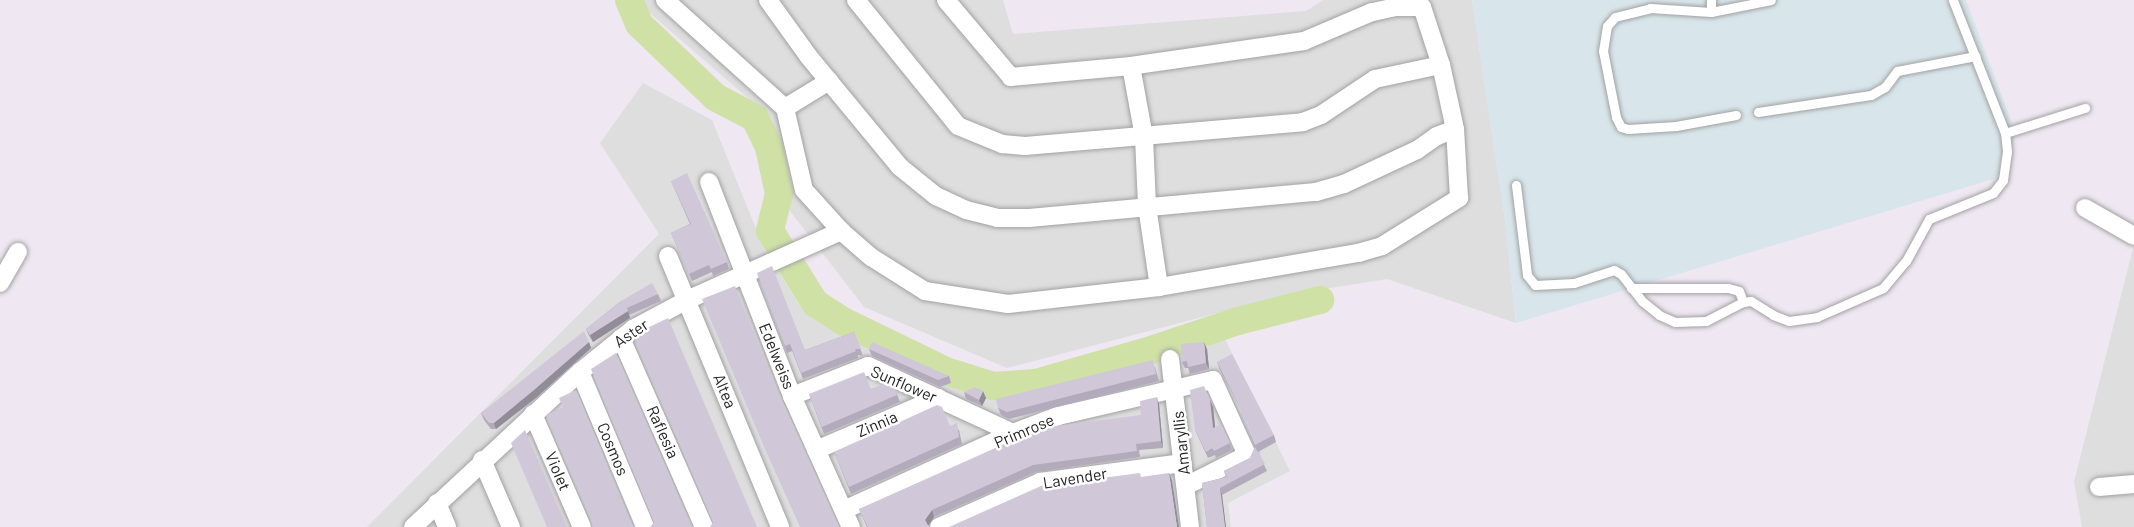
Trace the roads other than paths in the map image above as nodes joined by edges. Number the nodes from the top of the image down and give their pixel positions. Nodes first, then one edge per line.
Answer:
1 (665, 0) edge
2 (768, 0) edge
3 (856, 0) edge
4 (946, 0) edge
5 (1711, 0) edge
6 (1771, 0) edge
7 (1953, 0) edge
8 (1711, 12) junction
9 (1976, 56) junction
10 (1441, 64) junction
11 (1131, 66) junction
12 (829, 81) junction
13 (785, 108) junction
14 (2085, 108) dead end
15 (1758, 112) dead end
16 (1736, 115) dead end
17 (1455, 129) junction
18 (2005, 133) junction
19 (1144, 137) junction
20 (709, 182) dead end
21 (1516, 185) dead end
22 (1147, 206) junction
23 (2085, 208) dead end
24 (841, 231) junction
25 (2134, 236) edge
26 (18, 252) dead end
27 (668, 256) dead end
28 (744, 275) junction
29 (0, 283) edge
30 (1159, 287) junction
31 (1631, 288) junction
32 (687, 300) junction
33 (1743, 302) junction
34 (621, 338) junction
35 (1170, 359) dead end
36 (580, 372) junction
37 (1175, 389) junction
38 (792, 396) junction
39 (938, 398) junction
40 (533, 414) junction
41 (1013, 433) junction
42 (816, 450) junction
43 (482, 460) junction
44 (1183, 463) junction
45 (2134, 484) edge
46 (1186, 486) junction
47 (2099, 488) dead end
48 (437, 503) junction
49 (848, 519) edge
50 (413, 527) edge
51 (447, 527) edge
52 (511, 527) edge
53 (582, 527) edge
54 (645, 527) edge
55 (704, 527) edge
56 (780, 527) edge
57 (939, 527) edge
58 (1184, 527) edge
59 (1190, 527) edge

1 - 13 street
2 - 12 street
3 - 19 street
4 - 11 street
5 - 8 lane
6 - 8 lane
7 - 9 lane
8 - 16 lane
9 - 15 lane
9 - 18 lane
10 - 11 street
10 - 17 street
10 - 19 street
11 - 19 street
12 - 13 street
12 - 22 street
13 - 24 street
14 - 18 lane
17 - 22 street
17 - 30 street
18 - 33 lane
19 - 22 street
20 - 28 street, Edelweiss
21 - 31 lane
22 - 30 street
23 - 25 street
24 - 28 street, Aster
24 - 30 street
26 - 29 street
27 - 32 street, Altea
28 - 32 street, Aster
28 - 38 street, Edelweiss
31 - 33 lane
31 - 33 lane
32 - 34 street, Aster
32 - 56 street, Altea
34 - 36 street, Aster
34 - 55 street, Raflesia
35 - 37 street, Amaryllis
36 - 40 street, Aster
36 - 54 street, Cosmos
37 - 41 street, Primrose
37 - 44 street, Amaryllis
37 - 46 street, Primrose
38 - 39 street, Sunflower
38 - 42 street, Edelweiss
39 - 41 street, Sunflower
39 - 42 street, Zinnia
40 - 43 street, Aster
40 - 53 street, Violet
41 - 49 street, Primrose
42 - 49 street, Edelweiss
43 - 48 street, Aster
43 - 52 street
44 - 46 street, Amaryllis
44 - 57 street, Lavender
45 - 47 street
46 - 59 street, Amaryllis
48 - 50 street, Aster
48 - 51 street
58 - 59 street

